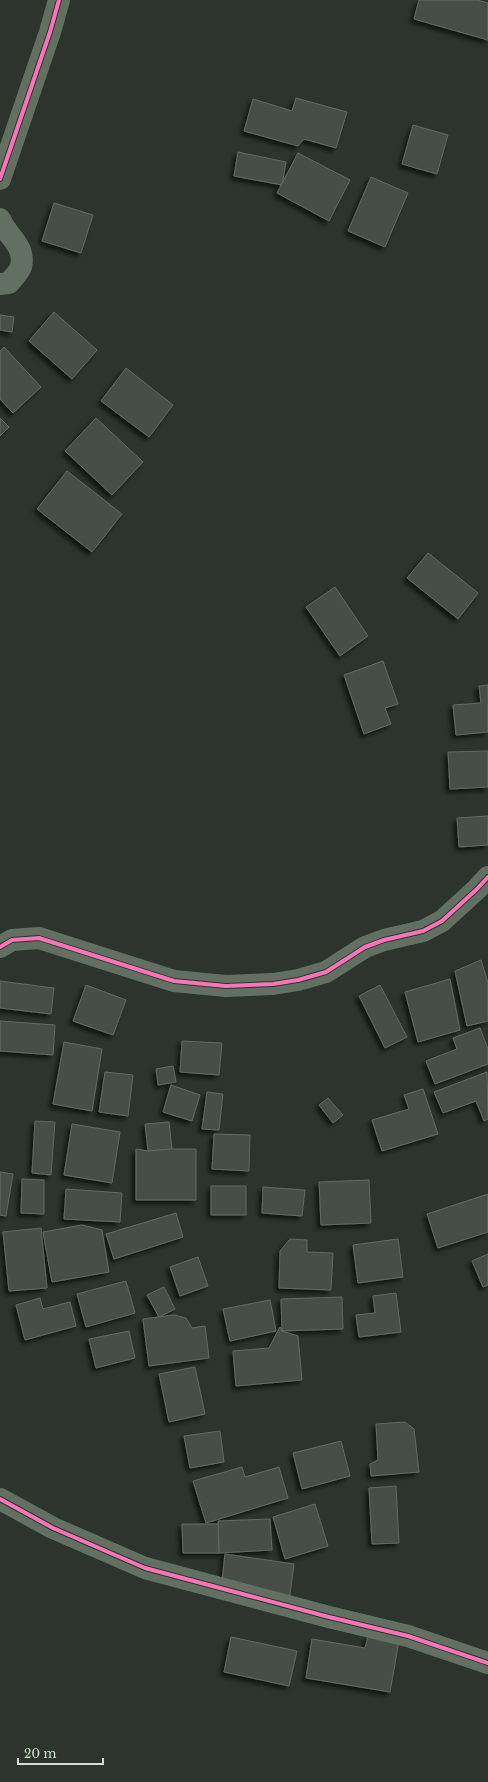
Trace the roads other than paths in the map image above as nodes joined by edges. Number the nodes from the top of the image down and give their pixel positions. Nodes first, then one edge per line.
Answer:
1 (59, 0) edge
2 (0, 179) edge
3 (0, 219) edge
4 (0, 284) edge
5 (488, 877) edge
6 (0, 947) edge
7 (0, 1499) edge
8 (488, 1664) edge

1 - 2 street
3 - 4 street
5 - 6 street
7 - 8 street

